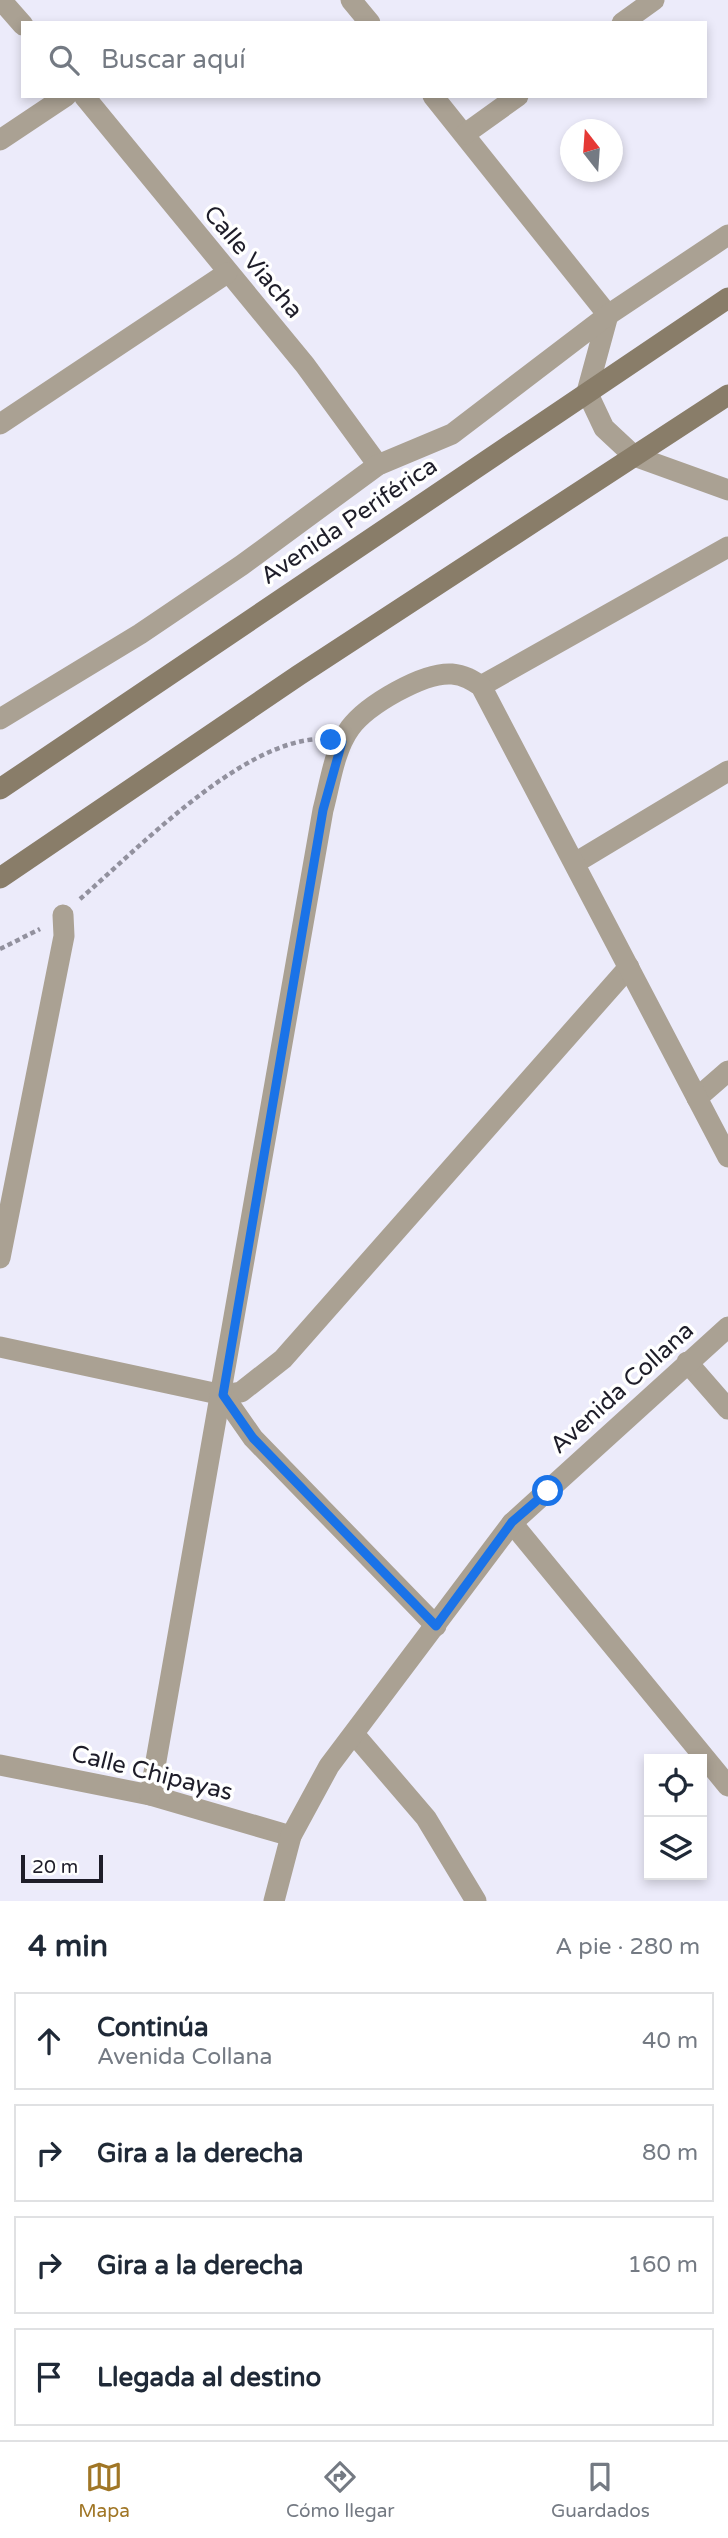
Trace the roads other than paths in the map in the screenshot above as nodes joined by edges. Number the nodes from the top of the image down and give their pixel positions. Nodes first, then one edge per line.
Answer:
1 (1, 0) edge
2 (351, 0) edge
3 (654, 0) edge
4 (368, 21) edge
5 (625, 21) edge
6 (21, 23) edge
7 (63, 98) edge
8 (86, 98) edge
9 (435, 98) edge
10 (515, 98) edge
11 (465, 134) junction
12 (0, 140) edge
13 (728, 234) edge
14 (227, 273) junction
15 (728, 298) edge
16 (608, 315) junction
17 (587, 392) junction
18 (728, 395) edge
19 (0, 424) edge
20 (634, 456) junction
21 (377, 465) junction
22 (728, 490) edge
23 (728, 547) edge
24 (481, 687) junction
25 (0, 719) edge
26 (728, 771) edge
27 (0, 789) edge
28 (575, 863) junction
29 (0, 878) edge
30 (63, 915) road end
31 (629, 967) junction
32 (728, 1071) edge
33 (696, 1098) junction
34 (728, 1157) edge
35 (0, 1258) edge
36 (728, 1327) edge
37 (0, 1347) edge
38 (687, 1362) junction
39 (223, 1395) junction
40 (728, 1409) edge
41 (512, 1522) junction
42 (436, 1626) junction
43 (354, 1734) junction
44 (0, 1765) edge
45 (728, 1786) edge
46 (150, 1795) junction
47 (291, 1836) junction
48 (274, 1901) edge
49 (476, 1901) edge

1 - 6 street
2 - 4 street
3 - 5 street
7 - 12 street
8 - 14 street, Calle Viacha
9 - 11 street
10 - 11 street
11 - 16 street
13 - 16 street
14 - 19 street
14 - 21 street, Calle Viacha
15 - 17 street, Avenida Periférica
16 - 17 street
16 - 21 street
17 - 20 street
17 - 27 street, Avenida Periférica
18 - 20 street
20 - 22 street
20 - 29 street
21 - 25 street
23 - 24 street
24 - 28 street
24 - 39 street
26 - 28 street
28 - 31 street
30 - 35 street
31 - 33 street
31 - 39 street
32 - 33 street
33 - 34 street
36 - 38 street, Avenida Collana
37 - 39 street
38 - 40 street
38 - 41 street, Avenida Collana
39 - 42 street
39 - 46 street
41 - 42 street, Avenida Collana
41 - 45 street
42 - 43 street, Avenida Collana
43 - 47 street, Avenida Collana
43 - 49 street
44 - 46 street, Calle Chipayas
46 - 47 street, Calle Chipayas
47 - 48 street, Avenida Collana

